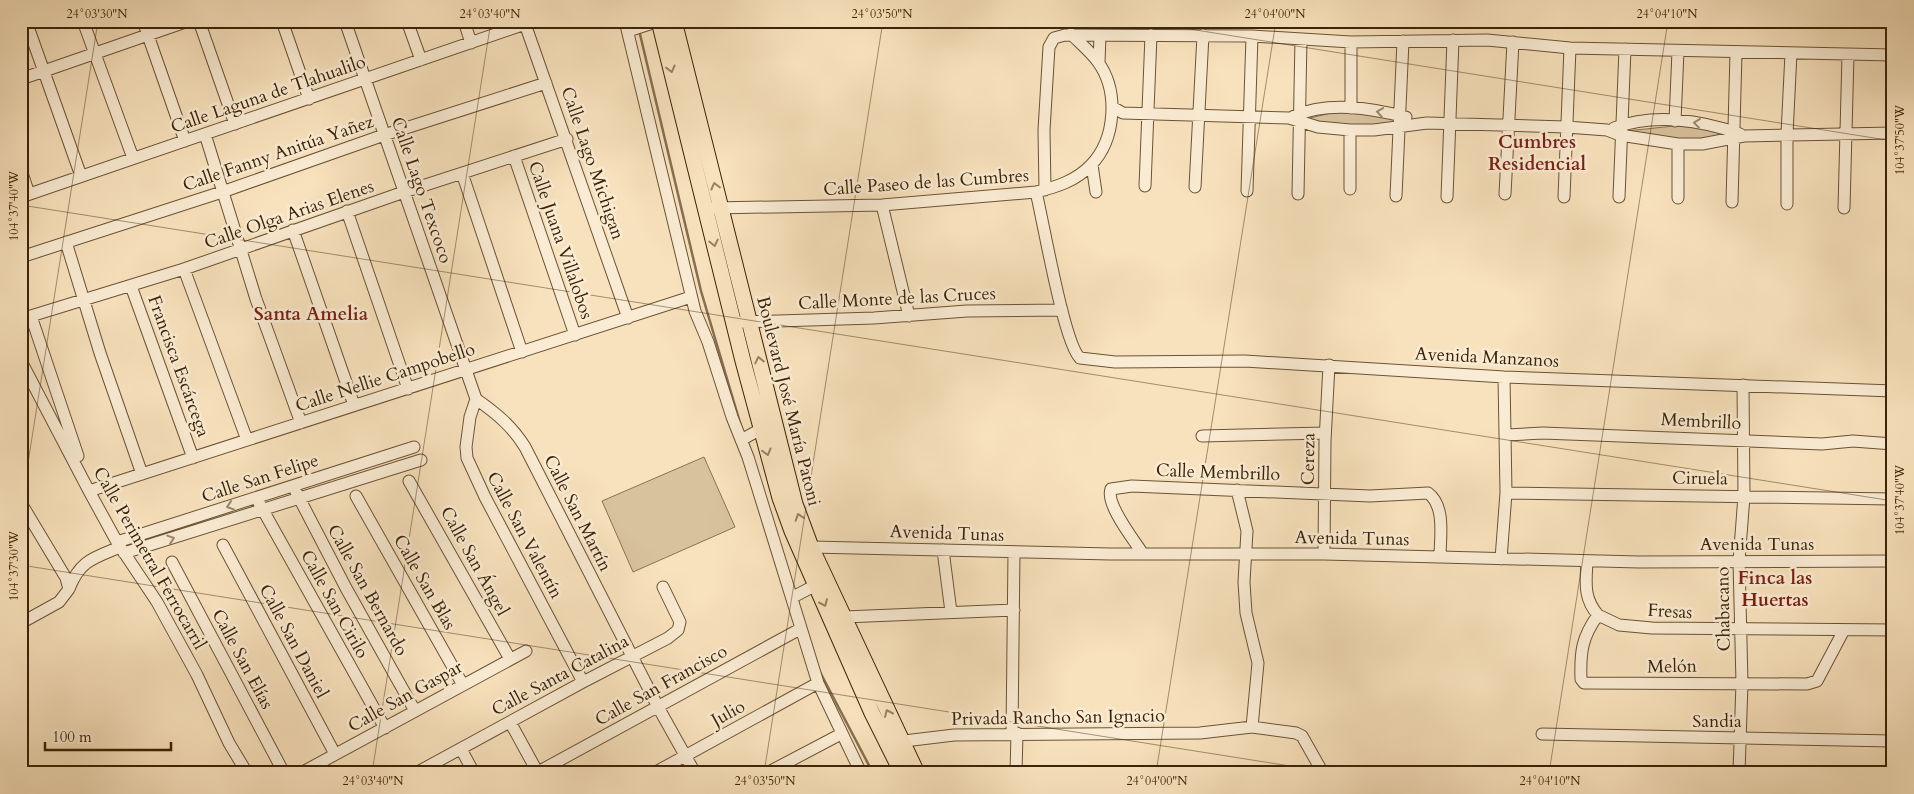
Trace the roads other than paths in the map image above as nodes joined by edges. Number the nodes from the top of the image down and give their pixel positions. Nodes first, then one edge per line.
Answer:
1 (26, 21) edge
2 (83, 21) edge
3 (143, 21) edge
4 (188, 21) edge
5 (199, 21) edge
6 (282, 21) edge
7 (345, 21) edge
8 (407, 21) edge
9 (464, 21) edge
10 (659, 21) edge
11 (674, 21) edge
12 (525, 23) edge
13 (632, 27) edge
14 (1071, 34) junction
15 (148, 35) junction
16 (1151, 35) junction
17 (1202, 35) junction
18 (1100, 36) junction
19 (1252, 36) junction
20 (1301, 39) junction
21 (1453, 40) junction
22 (1352, 42) junction
23 (1403, 42) junction
24 (1513, 42) junction
25 (471, 43) junction
26 (1570, 48) junction
27 (1625, 49) junction
28 (1678, 51) junction
29 (1736, 53) junction
30 (1792, 53) junction
31 (94, 55) junction
32 (1848, 55) junction
33 (1893, 55) edge
34 (421, 60) junction
35 (1099, 62) junction
36 (43, 72) junction
37 (21, 79) edge
38 (365, 80) junction
39 (546, 82) junction
40 (309, 99) junction
41 (1351, 108) junction
42 (1116, 113) junction
43 (1148, 114) junction
44 (1199, 116) junction
45 (1250, 117) junction
46 (1295, 118) junction
47 (1401, 121) junction
48 (1675, 121) junction
49 (235, 124) junction
50 (1450, 124) junction
51 (1510, 125) junction
52 (1566, 127) junction
53 (1350, 130) junction
54 (1621, 130) junction
55 (1848, 132) junction
56 (1893, 133) edge
57 (205, 134) junction
58 (1787, 134) junction
59 (384, 135) junction
60 (1738, 135) junction
61 (567, 139) junction
62 (186, 141) junction
63 (1678, 144) junction
64 (514, 156) junction
65 (133, 158) junction
66 (1092, 165) junction
67 (21, 170) edge
68 (462, 173) junction
69 (81, 176) junction
70 (1145, 186) dead end
71 (1195, 187) dead end
72 (1350, 189) dead end
73 (1041, 191) junction
74 (1247, 191) dead end
75 (222, 192) junction
76 (404, 192) junction
77 (1096, 192) dead end
78 (1298, 194) dead end
79 (1505, 194) dead end
80 (25, 195) edge
81 (1396, 196) dead end
82 (1447, 197) dead end
83 (1564, 197) dead end
84 (1619, 197) dead end
85 (1678, 198) dead end
86 (1732, 202) dead end
87 (1787, 204) dead end
88 (882, 205) junction
89 (713, 208) junction
90 (1844, 208) dead end
91 (347, 212) junction
92 (293, 230) junction
93 (66, 242) junction
94 (240, 249) junction
95 (21, 257) edge
96 (184, 269) junction
97 (131, 286) junction
98 (692, 297) junction
99 (83, 300) junction
100 (1062, 310) junction
101 (910, 316) junction
102 (26, 317) edge
103 (628, 318) junction
104 (750, 322) junction
105 (734, 323) junction
106 (575, 334) junction
107 (522, 352) junction
108 (21, 361) edge
109 (1329, 365) junction
110 (466, 370) junction
111 (1504, 377) junction
112 (1743, 385) junction
113 (408, 389) junction
114 (1893, 391) edge
115 (476, 399) junction
116 (354, 405) junction
117 (301, 423) junction
118 (1326, 433) junction
119 (1507, 435) junction
120 (748, 436) junction
121 (1202, 436) dead end
122 (248, 440) junction
123 (1744, 441) junction
124 (68, 443) junction
125 (1893, 444) edge
126 (414, 447) dead end
127 (193, 458) junction
128 (421, 460) dead end
129 (142, 474) junction
130 (409, 481) dead end
131 (293, 486) junction
132 (1237, 490) junction
133 (91, 491) junction
134 (1325, 493) junction
135 (1506, 493) junction
136 (356, 496) dead end
137 (1744, 496) junction
138 (256, 498) junction
139 (299, 498) junction
140 (1893, 498) edge
141 (21, 503) edge
142 (262, 510) junction
143 (223, 545) dead end
144 (120, 547) junction
145 (811, 547) junction
146 (943, 550) junction
147 (1014, 552) junction
148 (1246, 553) junction
149 (1143, 554) junction
150 (1324, 554) junction
151 (1440, 557) junction
152 (1502, 560) junction
153 (1587, 561) junction
154 (1739, 561) junction
155 (1893, 561) edge
156 (172, 562) dead end
157 (69, 586) junction
158 (663, 587) dead end
159 (810, 588) junction
160 (793, 597) junction
161 (1014, 610) junction
162 (951, 612) junction
163 (1598, 615) junction
164 (844, 618) junction
165 (21, 623) edge
166 (800, 629) junction
167 (1741, 630) junction
168 (1844, 630) junction
169 (1893, 630) edge
170 (526, 651) dead end
171 (632, 656) junction
172 (510, 659) junction
173 (582, 682) junction
174 (818, 683) junction
175 (1742, 683) junction
176 (464, 685) junction
177 (873, 697) junction
178 (658, 707) junction
179 (415, 711) junction
180 (510, 722) junction
181 (1252, 726) junction
182 (384, 728) junction
183 (1014, 733) junction
184 (841, 734) junction
185 (1542, 734) dead end
186 (1740, 738) junction
187 (1893, 741) edge
188 (894, 743) junction
189 (461, 748) junction
190 (335, 754) junction
191 (686, 756) junction
192 (538, 772) edge
193 (247, 773) edge
194 (284, 773) edge
195 (301, 773) edge
196 (416, 773) edge
197 (474, 773) edge
198 (654, 773) edge
199 (695, 773) edge
200 (767, 773) edge
201 (861, 773) edge
202 (902, 773) edge
203 (917, 773) edge
204 (1016, 773) edge
205 (1323, 773) edge
206 (1739, 773) edge

1 - 36 street
2 - 31 street
3 - 15 street
4 - 15 street
5 - 49 street
6 - 40 street
7 - 38 street, Calle Lago Texcoco
8 - 34 street
9 - 25 street
10 - 13 street
10 -> 89 main road, Boulevard José María Patoni
89 -> 11 main road, Boulevard José María Patoni
12 - 25 street, Calle Laguna de Tlahualilo
12 - 39 street, Calle Lago Michigan
13 - 98 street
14 - 18 street
14 - 35 street, Calle Paseo de las Cumbres
14 - 73 street
15 - 31 street
15 - 62 street
16 - 17 street
16 - 18 street
16 - 43 street
17 - 19 street
17 - 44 street
18 - 35 street
19 - 20 street
19 - 45 street
20 - 22 street
20 - 46 street
21 - 23 street
21 - 24 street
21 - 50 street
22 - 23 street
22 - 41 street
23 - 47 street
24 - 26 street
24 - 51 street
25 - 34 street, Calle Laguna de Tlahualilo
26 - 27 street
26 - 52 street
27 - 28 street
27 - 54 street
28 - 29 street
28 - 48 street
29 - 30 street
29 - 60 street
30 - 32 street
30 - 58 street
31 - 36 street
31 - 65 street
32 - 33 street
32 - 55 street
34 - 38 street, Calle Laguna de Tlahualilo
35 - 42 street, Calle Paseo de las Cumbres
36 - 37 street
36 - 69 street
38 - 40 street, Calle Laguna de Tlahualilo
38 - 59 street, Calle Lago Texcoco
39 - 59 street, Calle Fanny Anitúa Yañez
39 - 61 street, Calle Lago Michigan
40 - 49 street, Calle Laguna de Tlahualilo
41 - 46 street
47 -> 41 street
42 - 43 street
42 - 66 street, Calle Paseo de las Cumbres
43 - 44 street
43 - 70 street
44 - 45 street
44 - 71 street
45 - 46 street
45 - 74 street
46 - 53 street
46 - 78 street
47 - 50 street
47 - 53 street
47 - 81 street
48 - 54 street
60 -> 48 street
49 - 57 street, Calle Laguna de Tlahualilo
50 - 51 street
50 - 82 street
51 - 52 street
51 - 79 street
52 - 54 street
52 - 83 street
53 - 72 street
54 - 63 street
54 - 84 street
55 - 56 street
55 - 58 street
55 - 90 street
57 - 62 street, Calle Laguna de Tlahualilo
57 - 75 street
58 - 60 street
58 - 87 street
59 - 75 street, Calle Fanny Anitúa Yañez
59 - 76 street, Calle Lago Texcoco
60 - 63 street
60 - 86 street
61 - 64 street, Calle Olga Arias Elenes
61 - 103 street, Calle Lago Michigan
62 - 65 street, Calle Laguna de Tlahualilo
63 - 85 street
64 - 68 street, Calle Olga Arias Elenes
64 - 106 street, Calle Juana Villalobos
65 - 69 street, Calle Laguna de Tlahualilo
66 - 73 street, Calle Paseo de las Cumbres
66 - 77 street
67 - 80 street
68 - 76 street, Calle Olga Arias Elenes
68 - 107 street
69 - 80 street, Calle Laguna de Tlahualilo
73 - 88 street, Calle Paseo de las Cumbres
73 - 100 street
75 - 93 street, Calle Fanny Anitúa Yañez
75 - 94 street
76 - 91 street, Calle Olga Arias Elenes
76 - 110 street, Calle Lago Texcoco
88 - 89 street, Calle Paseo de las Cumbres
88 - 101 street
89 - 104 main road, Boulevard José María Patoni
89 -> 105 main road, Boulevard José María Patoni
91 - 92 street, Calle Olga Arias Elenes
91 - 113 street
92 - 94 street, Calle Olga Arias Elenes
92 - 116 street
93 - 95 street, Calle Fanny Anitúa Yañez
93 - 99 street
94 - 96 street, Calle Olga Arias Elenes
94 - 117 street
96 - 97 street, Calle Olga Arias Elenes
96 - 122 street
97 - 99 street, Calle Olga Arias Elenes
97 - 127 street, Francisca Escárcega
98 - 103 street, Calle Nellie Campobello
98 - 120 street
99 - 102 street, Calle Olga Arias Elenes
99 - 129 street
100 - 101 street, Calle Monte de las Cruces
100 - 109 street, Avenida Manzanos
101 - 104 street, Calle Monte de las Cruces
102 - 124 street
103 - 106 street, Calle Nellie Campobello
104 - 105 street, Calle Monte de las Cruces
145 -> 104 main road, Boulevard José María Patoni
105 - 120 main road, Boulevard José María Patoni
106 - 107 street, Calle Nellie Campobello
107 - 110 street, Calle Nellie Campobello
108 - 124 street
109 - 111 street, Avenida Manzanos
109 - 118 street, Cereza
110 - 113 street, Calle Nellie Campobello
110 - 115 street, Calle Lago Texcoco
111 - 112 street, Avenida Manzanos
111 - 119 street
112 - 114 street, Avenida Manzanos
112 - 123 street, Chabacano
113 - 116 street, Calle Nellie Campobello
115 - 171 street, Calle San Martín
115 - 173 street, Calle San Valentín
116 - 117 street, Calle Nellie Campobello
117 - 122 street, Calle Nellie Campobello
118 - 121 street
118 - 134 street, Cereza
119 - 123 street, Membrillo
119 - 135 street
120 -> 159 main road, Boulevard José María Patoni
120 - 160 street
122 - 127 street, Calle Nellie Campobello
123 - 125 street, Membrillo
123 - 137 street, Chabacano
124 - 133 street, Calle Perimetral Ferrocarril
126 - 131 street, Calle San Felipe
127 - 129 street, Calle Nellie Campobello
128 - 139 street, Calle San Felipe
129 - 133 street, Calle Nellie Campobello
130 - 172 street, Calle San Ángel
131 - 138 street, Calle San Felipe
131 - 139 street, Calle San Bernardo
132 - 134 street, Calle Membrillo
132 - 148 street
132 - 149 street, Calle Membrillo
133 - 144 street, Calle Perimetral Ferrocarril
134 - 150 street, Cereza
134 - 151 street
135 - 137 street, Ciruela
135 - 152 street
136 - 176 street, Calle San Blas
137 - 140 street, Ciruela
137 - 154 street, Chabacano
138 - 142 street, Calle San Cirilo
138 -> 144 street, Calle San Felipe
139 - 142 street, Calle San Felipe
139 - 179 street, Calle San Bernardo
141 - 157 street
144 -> 142 street, Calle San Felipe
142 - 182 street, Calle San Cirilo
143 - 190 street, Calle San Daniel
144 - 157 street
144 - 193 street, Calle Perimetral Ferrocarril
145 - 146 street, Avenida Tunas
145 - 164 main road, Boulevard José María Patoni
146 - 147 street, Avenida Tunas
146 - 162 street
147 - 149 street, Avenida Tunas
147 - 161 street
148 - 149 street, Avenida Tunas
148 - 150 street, Avenida Tunas
148 - 181 street
150 - 151 street, Avenida Tunas
151 - 152 street, Avenida Tunas
152 - 153 street, Avenida Tunas
153 - 154 street, Avenida Tunas
153 - 163 street
154 - 155 street, Avenida Tunas
154 - 167 street, Chabacano
156 - 194 street, Calle San Elías
157 - 165 street
158 - 171 street, Calle Santa Catalina
159 - 160 street
159 -> 177 main road, Boulevard José María Patoni
160 - 166 street
161 - 162 street
161 - 183 street
162 - 164 street
163 - 167 street, Fresas
163 - 175 street, Melón
164 - 177 main road, Boulevard José María Patoni
166 - 174 street
166 - 178 street, Calle San Francisco
167 - 168 street, Fresas
167 - 175 street, Chabacano
168 - 169 street, Fresas
168 - 175 street, Melón
170 - 172 street, Calle San Gaspar
171 - 173 street, Calle Santa Catalina
171 - 178 street
172 - 176 street, Calle San Gaspar
173 - 180 street, Calle Santa Catalina
174 - 184 street
174 - 191 street, Julio
175 - 186 street, Chabacano
176 - 179 street, Calle San Gaspar
177 - 188 main road, Boulevard José María Patoni
178 - 191 street
178 - 192 street, Calle San Francisco
179 - 182 street, Calle San Gaspar
180 - 189 street, Calle Santa Catalina
180 - 192 street
181 - 183 street, Privada Rancho San Ignacio
181 - 205 street
182 - 190 street, Calle San Gaspar
183 - 188 street, Privada Rancho San Ignacio
183 - 204 street
184 - 200 street
184 - 201 street
185 - 186 street, Sandia
186 - 187 street, Sandia
186 - 206 street, Chabacano
188 - 202 main road, Boulevard José María Patoni
188 - 203 main road, Boulevard José María Patoni
189 - 196 street, Calle Santa Catalina
189 - 197 street
190 - 195 street, Calle San Gaspar
191 - 198 street, Julio
191 - 199 street

